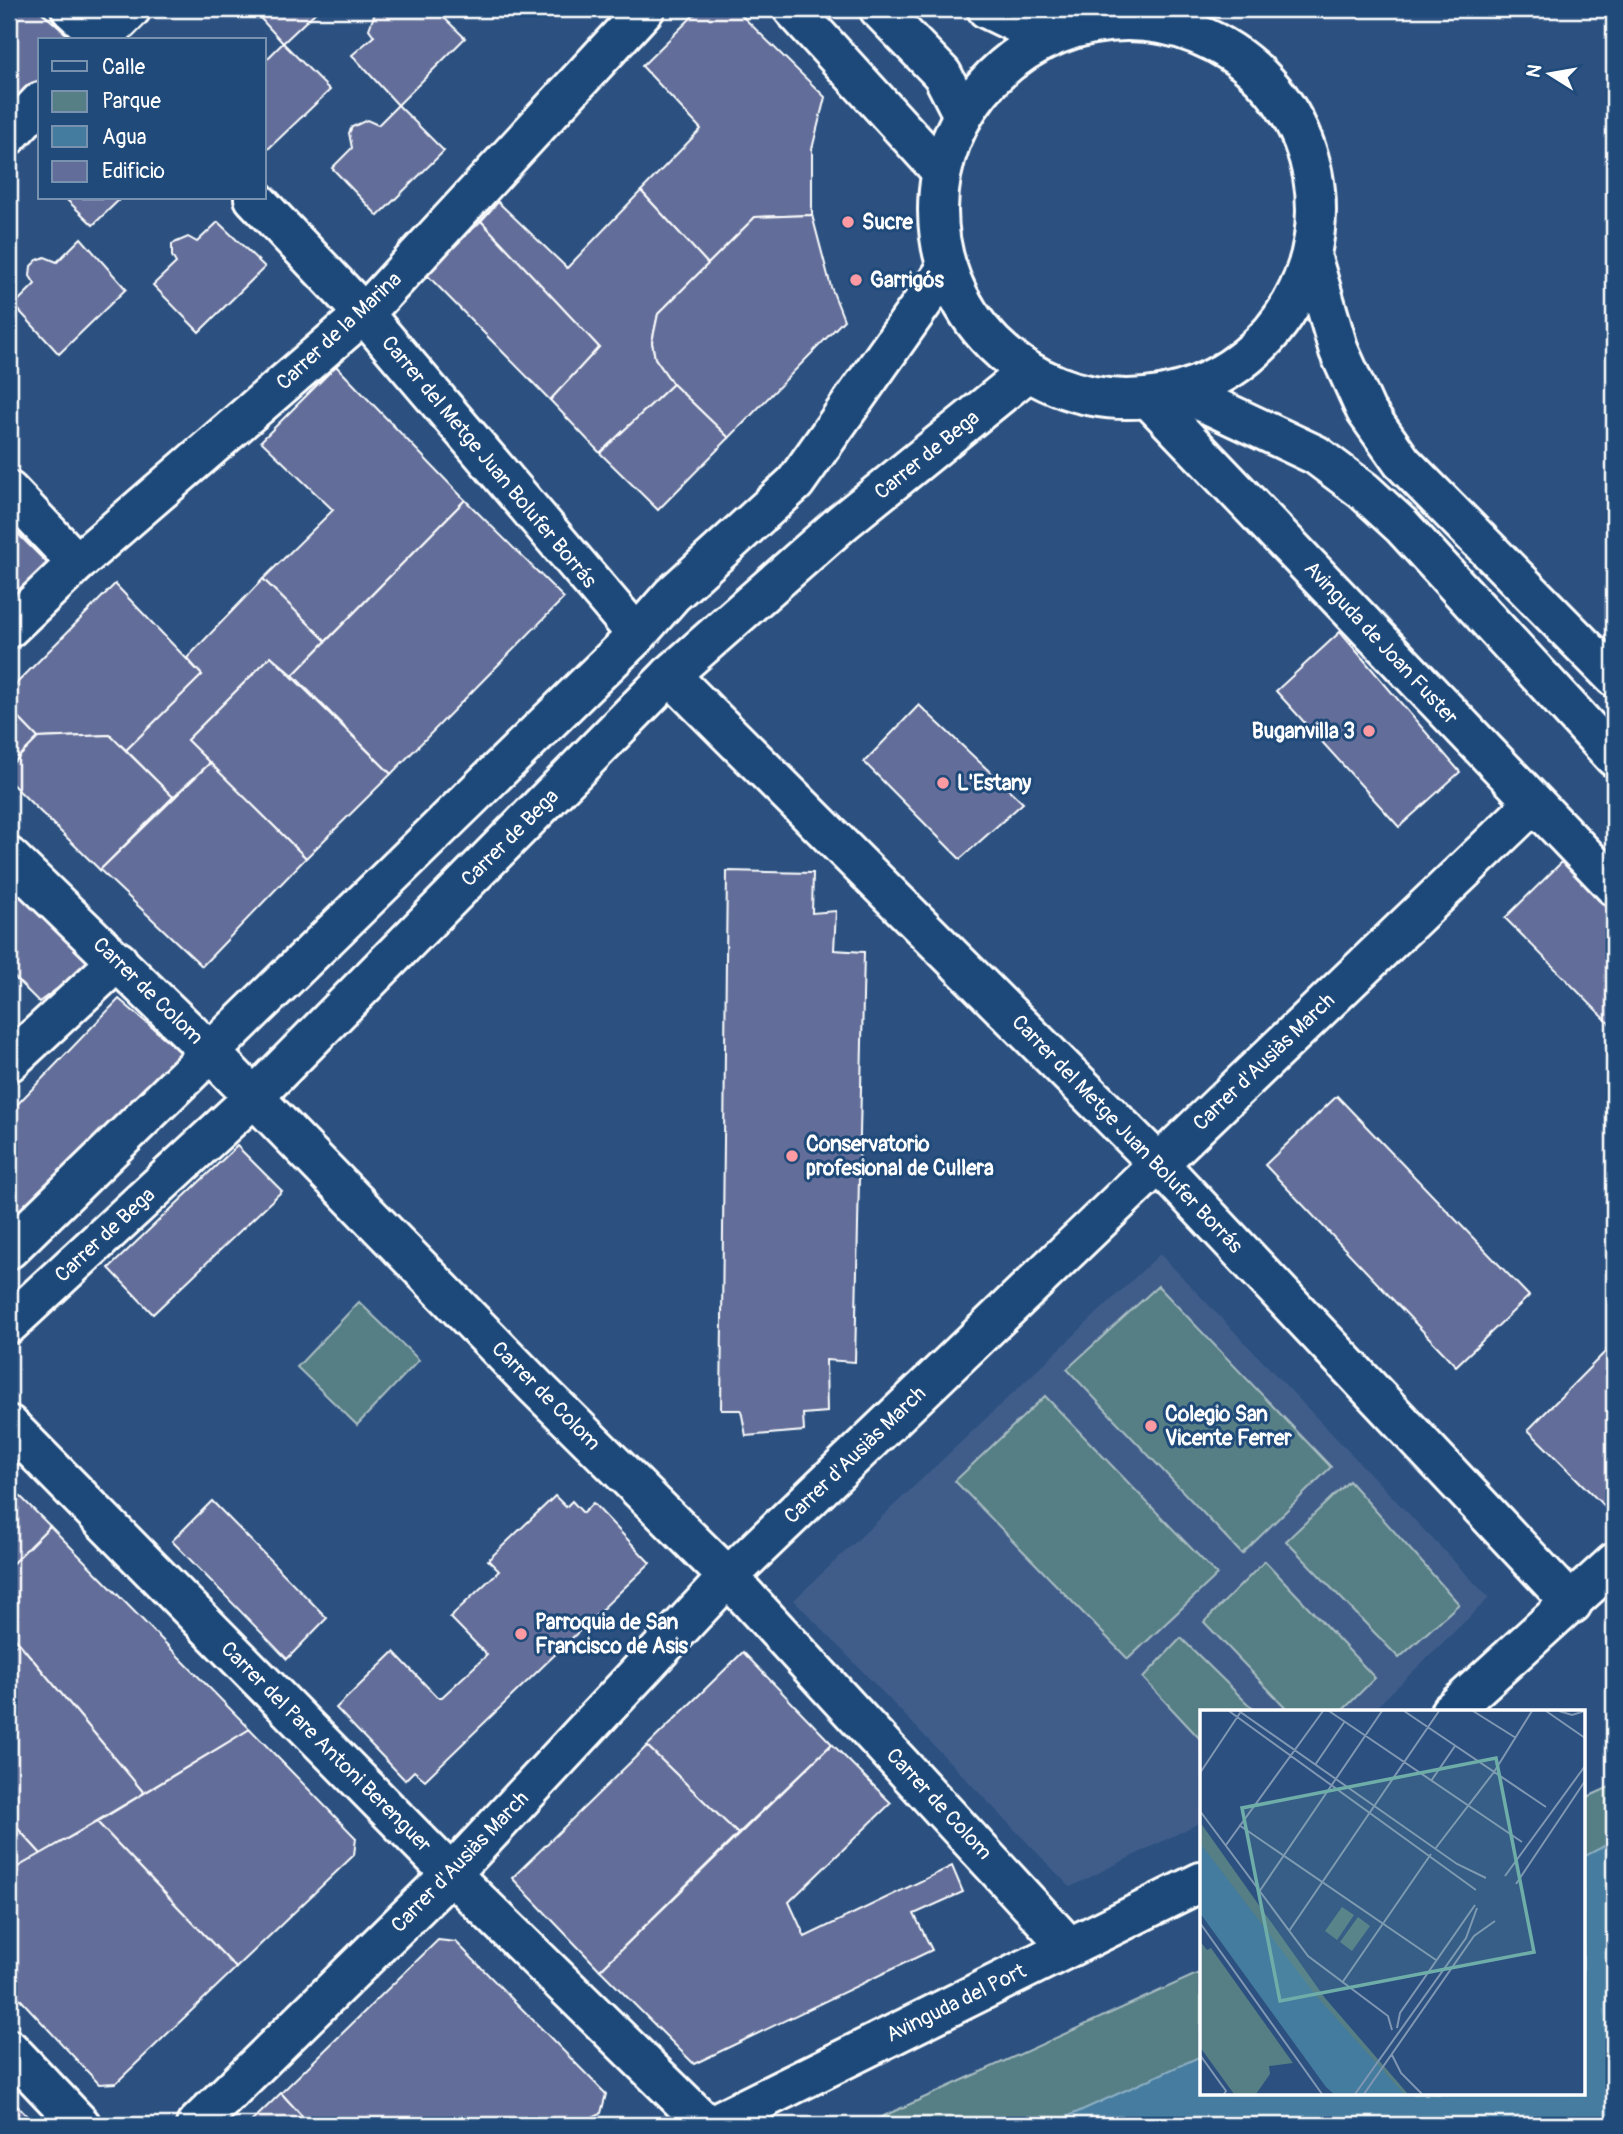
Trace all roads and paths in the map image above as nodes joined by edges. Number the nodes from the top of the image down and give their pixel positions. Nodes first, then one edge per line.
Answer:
1 (71, 9) edge
2 (131, 9) edge
3 (645, 9) edge
4 (793, 9) edge
5 (879, 9) edge
6 (987, 9) edge
7 (101, 38) edge
8 (103, 38) edge
9 (1047, 38) junction
10 (38, 104) edge
11 (963, 115) junction
12 (9, 135) edge
13 (941, 171) junction
14 (256, 200) edge
15 (1313, 262) junction
16 (947, 268) junction
17 (363, 314) junction
18 (1028, 372) junction
19 (1166, 395) junction
20 (9, 491) edge
21 (77, 563) junction
22 (9, 628) edge
23 (637, 635) junction
24 (670, 675) junction
25 (1614, 677) edge
26 (1614, 757) edge
27 (1532, 804) junction
28 (9, 857) edge
29 (1614, 886) edge
30 (118, 961) junction
31 (212, 1054) junction
32 (9, 1062) edge
33 (254, 1097) junction
34 (1158, 1164) junction
35 (9, 1249) edge
36 (9, 1324) edge
37 (9, 1425) edge
38 (1614, 1563) edge
39 (728, 1577) junction
40 (1572, 1604) junction
41 (1452, 1710) edge
42 (451, 1874) junction
43 (1200, 1882) edge
44 (1069, 1947) junction
45 (9, 2049) edge
46 (81, 2125) edge
47 (196, 2125) edge
48 (709, 2125) edge

1 - 7 street
2 - 8 street
3 - 17 street, Carrer de la Marina
4 - 13 street
5 - 11 street
6 - 9 street
9 - 11 street
9 - 15 street
10 - 12 street
11 - 13 street
13 - 16 street
14 - 17 street, Carrer del Metge Juan Bolufer Borrás
15 - 19 street
15 - 25 street
16 - 18 street
16 - 23 street
17 - 21 street, Carrer de la Marina
17 - 23 street, Carrer del Metge Juan Bolufer Borrás
18 - 19 street
18 - 24 street, Carrer de Bega
19 - 26 street
19 - 27 street, Avinguda de Joan Fuster
20 - 21 street
21 - 22 street, Carrer de la Marina
23 - 31 street
24 - 33 street, Carrer de Bega
24 - 34 street, Carrer del Metge Juan Bolufer Borrás
27 - 29 street, Avinguda de Joan Fuster
27 - 34 street, Carrer d'Ausiàs March
28 - 30 street, Carrer de Colom
30 - 31 street, Carrer de Colom
30 - 32 street
31 - 33 street, Carrer de Colom
31 - 35 street
33 - 36 street, Carrer de Bega
33 - 39 street, Carrer de Colom
34 - 39 street, Carrer d'Ausiàs March
34 - 40 street, Carrer del Metge Juan Bolufer Borrás
37 - 42 street, Carrer del Pare Antoni Berenguer
38 - 40 street
39 - 42 street, Carrer d'Ausiàs March
39 - 44 street, Carrer de Colom
40 - 41 street
42 - 47 street, Carrer d'Ausiàs March
42 - 48 street, Carrer del Pare Antoni Berenguer
43 - 44 street, Avinguda del Port
44 - 48 street, Avinguda del Port
45 - 46 street

